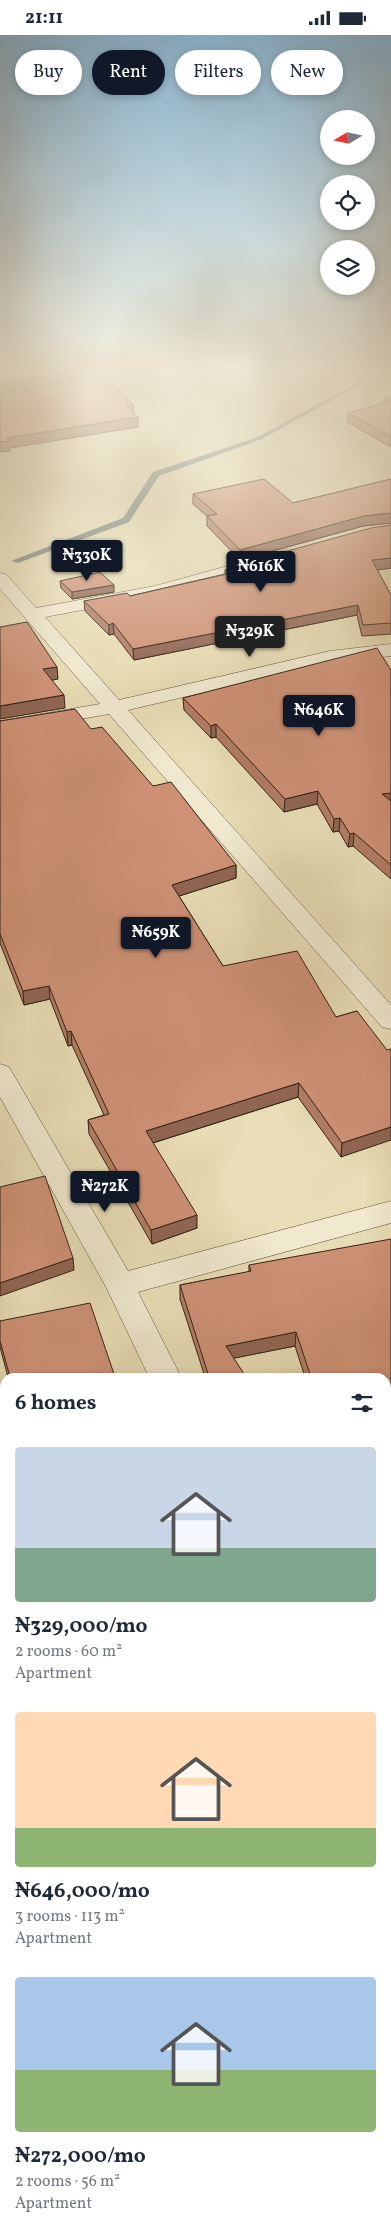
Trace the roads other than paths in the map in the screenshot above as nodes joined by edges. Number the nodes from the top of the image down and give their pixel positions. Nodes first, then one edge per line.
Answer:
1 (306, 550) edge
2 (0, 578) edge
3 (32, 614) junction
4 (391, 651) edge
5 (116, 707) junction
6 (0, 727) edge
7 (391, 1021) edge
8 (0, 1073) edge
9 (391, 1212) edge
10 (120, 1285) junction
11 (163, 1373) edge

1 - 3 street
2 - 3 street
3 - 5 street
4 - 5 street
5 - 6 street
5 - 7 street
8 - 10 street
9 - 10 street
10 - 11 street

